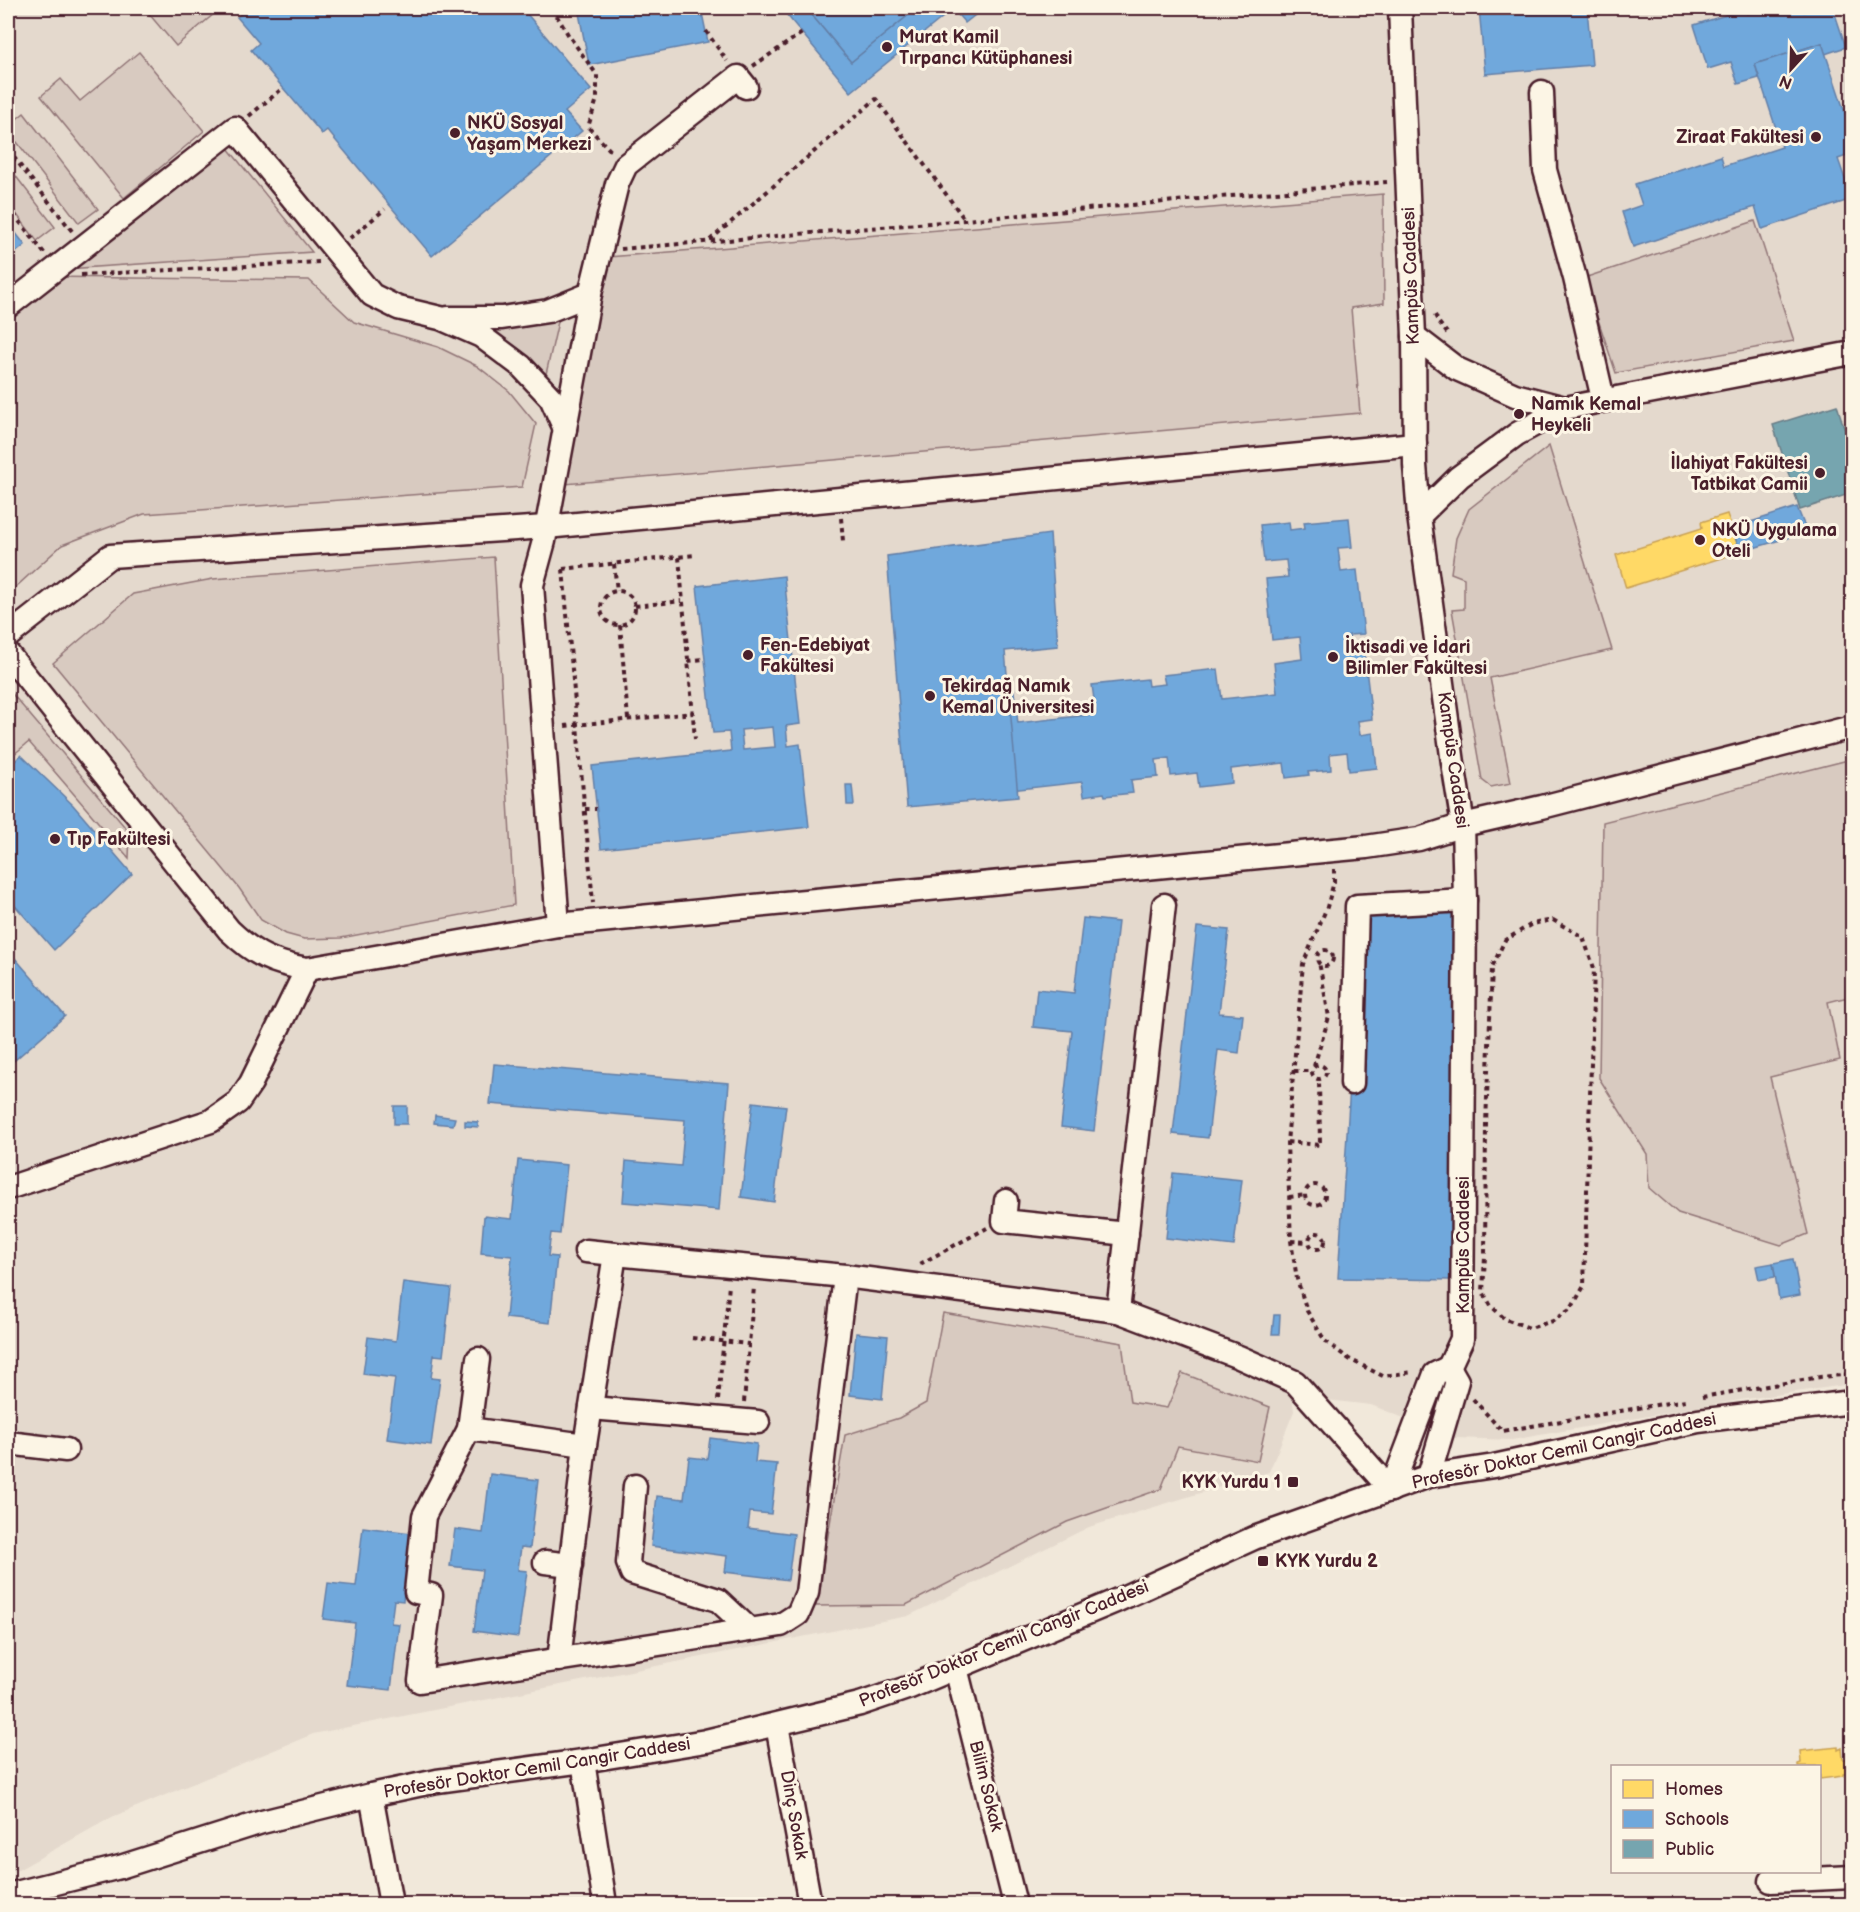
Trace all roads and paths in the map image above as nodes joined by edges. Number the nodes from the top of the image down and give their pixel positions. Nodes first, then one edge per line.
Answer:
1 (552, 8) edge
2 (1400, 8) edge
3 (706, 31) dead end
4 (802, 33) dead end
5 (742, 82) junction
6 (283, 88) dead end
7 (1542, 92) dead end
8 (235, 128) junction
9 (8, 150) edge
10 (626, 165) junction
11 (1407, 180) junction
12 (8, 207) edge
13 (385, 209) dead end
14 (965, 220) junction
15 (708, 241) junction
16 (83, 245) junction
17 (601, 250) junction
18 (339, 255) junction
19 (51, 273) junction
20 (590, 294) junction
21 (8, 306) edge
22 (440, 318) junction
23 (1414, 336) junction
24 (1852, 353) edge
25 (1603, 399) junction
26 (1564, 408) junction
27 (565, 429) junction
28 (1415, 444) junction
29 (841, 515) dead end
30 (1419, 516) junction
31 (546, 527) junction
32 (843, 542) dead end
33 (695, 555) dead end
34 (679, 557) junction
35 (614, 564) junction
36 (563, 569) junction
37 (536, 572) junction
38 (617, 591) junction
39 (682, 601) junction
40 (635, 606) junction
41 (620, 625) junction
42 (8, 636) edge
43 (8, 654) edge
44 (703, 659) dead end
45 (688, 661) junction
46 (693, 713) junction
47 (628, 719) junction
48 (577, 724) junction
49 (565, 726) dead end
50 (1852, 727) edge
51 (695, 739) dead end
52 (585, 809) junction
53 (596, 809) dead end
54 (1463, 825) junction
55 (1334, 850) junction
56 (1465, 900) junction
57 (1164, 905) dead end
58 (593, 906) dead end
59 (558, 925) junction
60 (1306, 956) junction
61 (1317, 956) junction
62 (1319, 962) junction
63 (307, 969) junction
64 (1313, 1068) junction
65 (1294, 1071) junction
66 (1319, 1080) junction
67 (1352, 1083) dead end
68 (1287, 1142) junction
69 (8, 1188) edge
70 (1306, 1195) junction
71 (1289, 1197) junction
72 (1005, 1211) joint
73 (1127, 1234) junction
74 (1291, 1241) junction
75 (1309, 1242) junction
76 (586, 1251) dead end
77 (615, 1254) junction
78 (914, 1270) dead end
79 (845, 1276) junction
80 (729, 1277) dead end
81 (754, 1284) dead end
82 (1118, 1311) junction
83 (1530, 1328) joint
84 (692, 1338) dead end
85 (723, 1341) junction
86 (749, 1344) junction
87 (478, 1359) dead end
88 (1449, 1367) junction
89 (1416, 1371) dead end
90 (1852, 1374) edge
91 (1467, 1393) dead end
92 (1852, 1402) edge
93 (591, 1408) junction
94 (716, 1419) junction
95 (750, 1422) joint
96 (469, 1429) junction
97 (8, 1443) edge
98 (585, 1445) junction
99 (66, 1450) dead end
100 (1429, 1476) junction
101 (635, 1486) dead end
102 (1390, 1490) junction
103 (545, 1562) dead end
104 (571, 1565) junction
105 (749, 1629) junction
106 (559, 1660) junction
107 (956, 1668) junction
108 (777, 1725) junction
109 (583, 1761) junction
110 (371, 1795) junction
111 (1852, 1877) edge
112 (1771, 1881) dead end
113 (8, 1895) edge
114 (390, 1905) edge
115 (605, 1905) edge
116 (810, 1905) edge
117 (1016, 1905) edge

1 - 10 path
2 - 11 street, Kampüs Caddesi
3 - 5 path
4 - 5 path
5 - 10 street
6 - 8 path
7 - 25 street
8 - 16 street
8 - 18 street
9 - 16 path
10 - 17 street
11 - 14 path
11 - 23 street, Kampüs Caddesi
12 - 19 path
13 - 18 path
14 - 15 path
14 - 15 path
15 - 17 path
16 - 19 street
17 - 20 street
18 - 19 path
18 - 22 street
19 - 21 street
20 - 22 street
20 - 27 street
22 - 27 street
23 - 26 street
23 - 28 street, Kampüs Caddesi
24 - 25 street
25 - 26 street
26 - 30 street
27 - 31 street
28 - 30 street, Kampüs Caddesi
28 - 31 street
29 - 32 path
30 - 54 street, Kampüs Caddesi
31 - 37 street
31 - 42 street
33 - 34 path
34 - 35 path
34 - 39 path
35 - 36 path
35 - 38 path
36 - 37 path
36 - 48 path
37 - 59 street
38 - 40 path
38 - 41 path
39 - 40 path
39 - 45 path
40 - 41 path
41 - 47 path
43 - 63 street
44 - 45 path
45 - 46 path
46 - 47 path
46 - 51 path
47 - 48 path
48 - 49 path
48 - 52 path
50 - 54 street
52 - 53 path
52 - 58 path
54 - 55 street
54 - 56 street, Kampüs Caddesi
55 - 59 street
55 - 60 path
56 - 67 street
56 - 88 street, Kampüs Caddesi
57 - 73 street
59 - 63 street
60 - 61 path
60 - 65 path
61 - 62 path
61 - 62 path
62 - 64 path
63 - 69 street
64 - 65 path
64 - 66 path
64 - 66 path
65 - 68 path
66 - 68 path
68 - 71 path
70 - 70 path
70 - 71 path
71 - 74 path
72 - 73 street
72 - 78 path
73 - 82 street
74 - 75 path
74 - 89 path
75 - 75 path
76 - 77 street
77 - 79 street
77 - 93 street
79 - 82 street
79 - 105 street
80 - 85 path
81 - 86 path
82 - 102 street
83 - 83 path
84 - 85 path
85 - 86 path
85 - 94 path
86 - 95 path
87 - 96 street
88 - 100 street
88 - 102 street, Kampüs Caddesi
90 - 91 path
92 - 100 street, Profesör Doktor Cemil Cangir Caddesi
93 - 94 street
93 - 98 street
94 - 95 street
96 - 98 street
96 - 106 street
97 - 99 street
98 - 104 street
100 - 102 street, Profesör Doktor Cemil Cangir Caddesi
101 - 105 street
102 - 107 street, Profesör Doktor Cemil Cangir Caddesi
103 - 104 street
104 - 106 street
105 - 106 street
107 - 108 street, Profesör Doktor Cemil Cangir Caddesi
107 - 117 street, Bilim Sokak
108 - 109 street, Profesör Doktor Cemil Cangir Caddesi
108 - 116 street, Dinç Sokak
109 - 110 street, Profesör Doktor Cemil Cangir Caddesi
109 - 115 street
110 - 113 street, Profesör Doktor Cemil Cangir Caddesi
110 - 114 street
111 - 112 street

